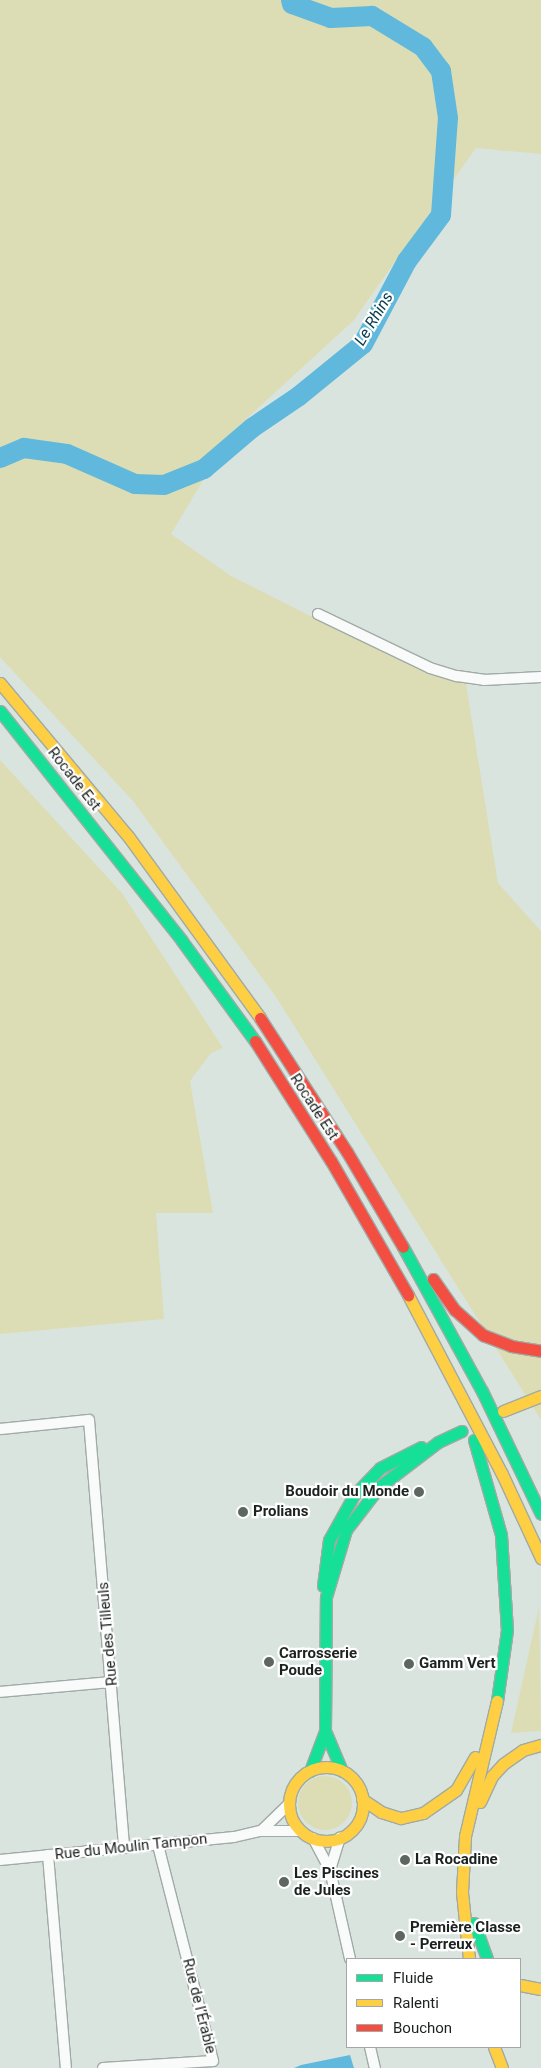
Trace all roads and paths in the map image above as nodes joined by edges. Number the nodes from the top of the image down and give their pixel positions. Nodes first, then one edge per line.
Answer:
1 (318, 614) dead end
2 (541, 677) edge
3 (0, 682) edge
4 (0, 711) edge
5 (377, 1202) junction
6 (541, 1350) edge
7 (537, 1400) edge
8 (468, 1406) junction
9 (503, 1411) dead end
10 (0, 1429) edge
11 (462, 1431) dead end
12 (541, 1514) edge
13 (541, 1558) edge
14 (112, 1682) junction
15 (0, 1692) edge
16 (325, 1731) junction
17 (490, 1736) junction
18 (541, 1745) edge
19 (310, 1771) junction
20 (342, 1771) junction
21 (362, 1799) junction
22 (289, 1804) junction
23 (261, 1831) junction
24 (300, 1831) junction
25 (313, 1838) junction
26 (340, 1838) junction
27 (158, 1845) junction
28 (124, 1848) junction
29 (48, 1855) junction
30 (0, 1860) edge
31 (330, 1870) junction
32 (350, 1958) edge
33 (469, 1958) edge
34 (486, 1958) edge
35 (521, 1985) edge
36 (541, 1990) edge
37 (370, 2048) edge
38 (494, 2048) edge
39 (66, 2068) edge
40 (103, 2068) edge
41 (375, 2068) edge
42 (502, 2068) edge

1 - 2 street
3 - 5 main road, Rocade Est
4 - 8 main road, Rocade Est
5 - 6 main road
5 - 12 main road, Rocade Est
7 - 9 main road
8 - 13 main road, Rocade Est
8 - 17 main road
10 - 14 street, Rue des Tilleuls
11 - 16 main road
14 - 15 street
14 - 28 street, Rue des Tilleuls
16 - 19 main road
16 - 20 main road
17 - 21 main road
17 - 33 main road
18 - 34 main road
19 - 20 main road
19 - 22 main road
20 - 21 main road
21 - 26 main road
22 - 23 street
22 - 24 main road
23 - 24 street, Rue du Moulin Tampon
23 - 27 street, Rue du Moulin Tampon
24 - 25 main road
25 - 26 main road
25 - 31 street
26 - 31 street
27 - 28 street, Rue du Moulin Tampon
27 - 40 street, Rue de l’Érable
28 - 29 street, Rue du Moulin Tampon
29 - 30 street, Rue du Moulin Tampon
29 - 39 street
31 - 32 street
35 - 36 main road
37 - 41 street
38 - 42 main road

